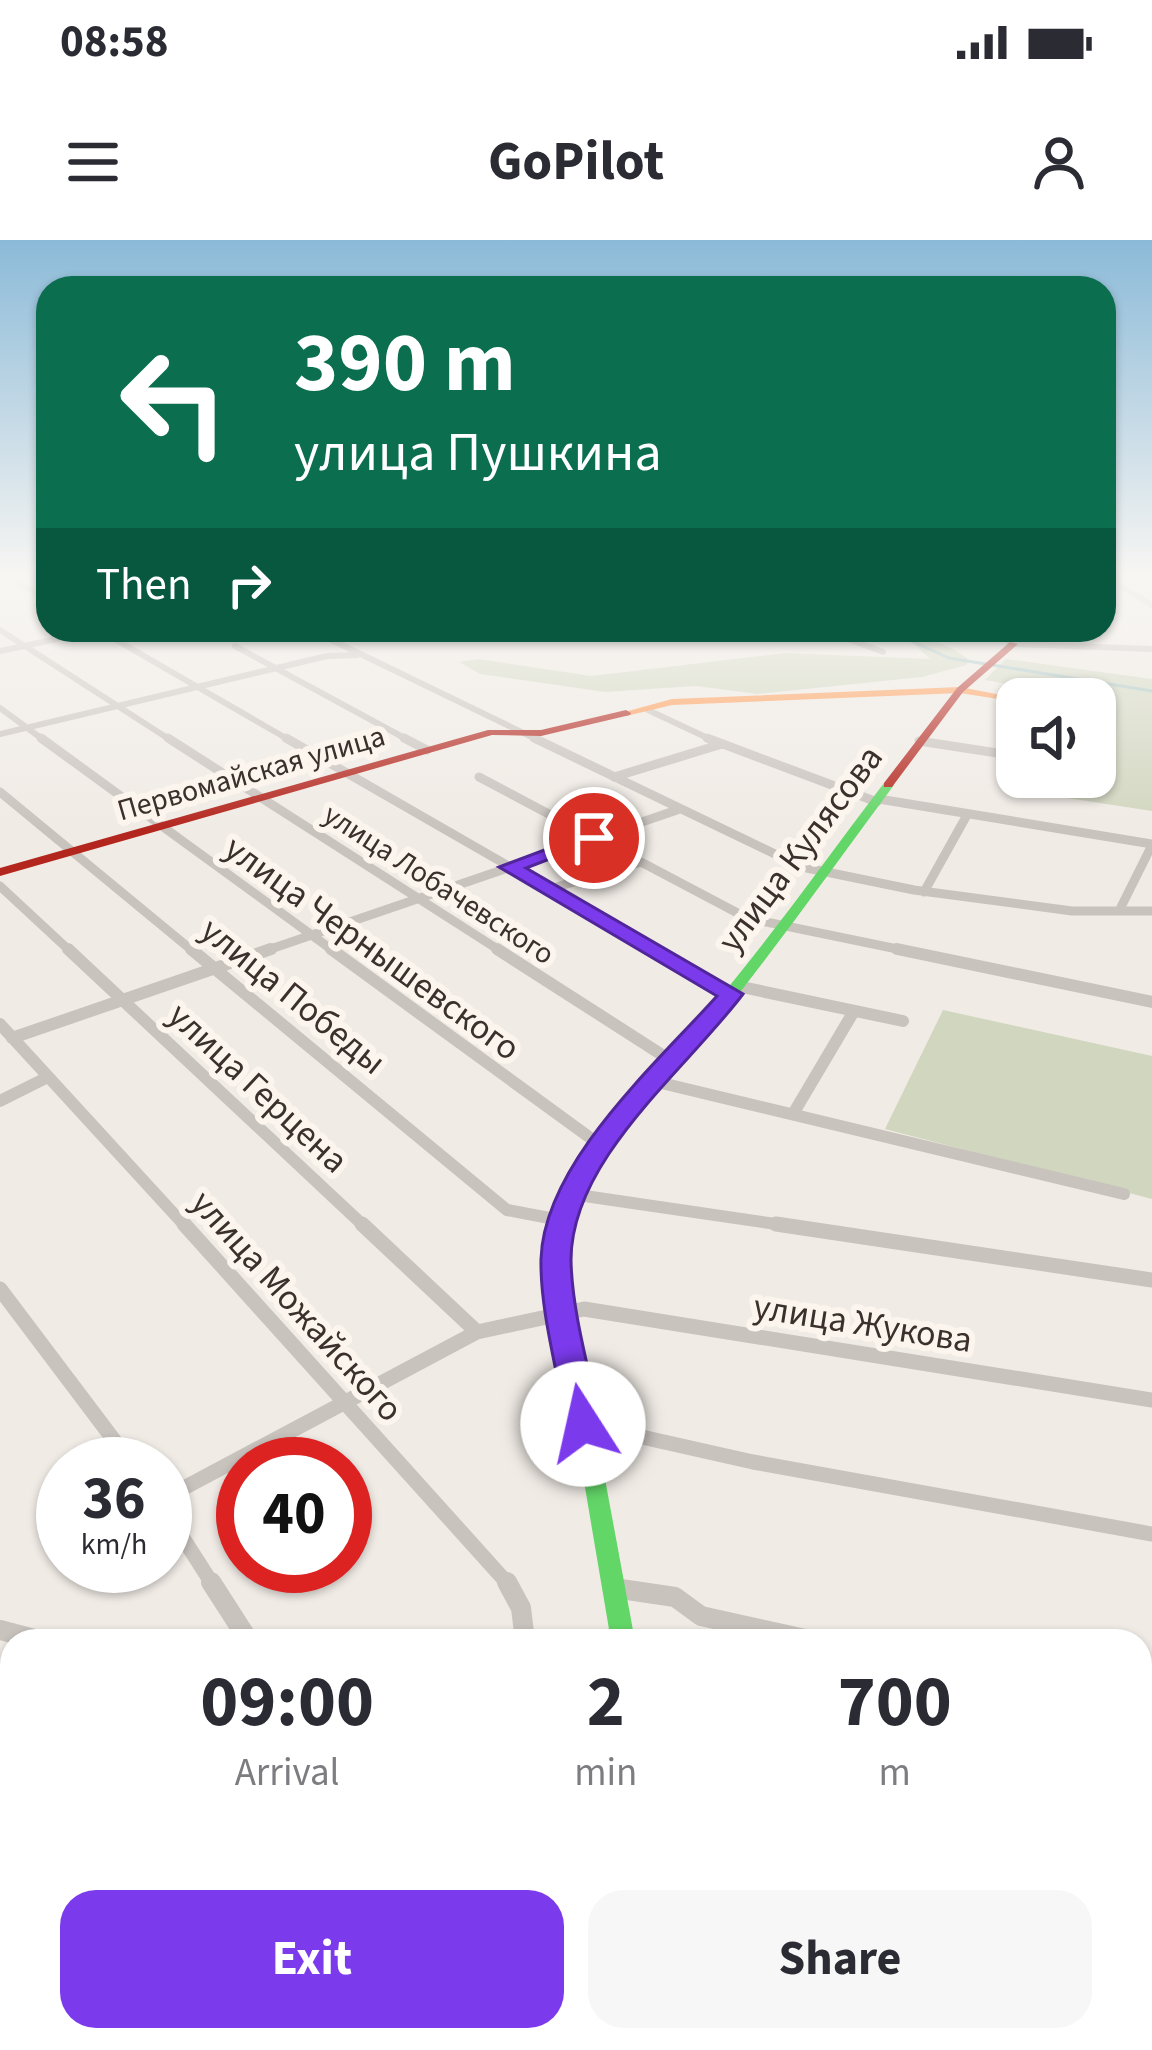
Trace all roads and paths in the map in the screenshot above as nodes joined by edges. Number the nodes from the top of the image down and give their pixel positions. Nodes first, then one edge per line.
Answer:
1 (50, 661) edge
2 (155, 661) edge
3 (265, 661) edge
4 (306, 661) edge
5 (375, 661) edge
6 (993, 661) edge
7 (277, 668) junction
8 (201, 687) junction
9 (960, 690) junction
10 (996, 696) edge
11 (118, 706) junction
12 (0, 707) edge
13 (647, 710) junction
14 (28, 728) junction
15 (519, 732) junction
16 (0, 734) edge
17 (919, 741) junction
18 (722, 744) junction
19 (427, 750) junction
20 (996, 753) edge
21 (350, 773) junction
22 (479, 776) dead end
23 (613, 778) junction
24 (0, 792) edge
25 (262, 799) junction
26 (878, 801) junction
27 (678, 809) junction
28 (967, 815) junction
29 (161, 827) junction
30 (594, 838) junction
31 (1152, 845) edge
32 (73, 852) junction
33 (509, 867) junction
34 (0, 872) edge
35 (822, 872) junction
36 (0, 886) edge
37 (550, 890) junction
38 (924, 892) junction
39 (416, 899) junction
40 (1121, 907) junction
41 (1152, 911) edge
42 (783, 927) junction
43 (310, 935) junction
44 (213, 968) junction
45 (734, 990) junction
46 (123, 1000) junction
47 (1152, 1003) edge
48 (854, 1011) junction
49 (903, 1022) dead end
50 (0, 1024) edge
51 (12, 1038) junction
52 (670, 1060) junction
53 (49, 1077) junction
54 (653, 1082) junction
55 (0, 1101) edge
56 (793, 1114) junction
57 (600, 1144) junction
58 (1124, 1194) dead end
59 (571, 1195) junction
60 (560, 1220) junction
61 (1152, 1280) edge
62 (0, 1289) edge
63 (564, 1315) junction
64 (477, 1332) junction
65 (1152, 1400) edge
66 (344, 1402) junction
67 (583, 1424) junction
68 (112, 1437) edge
69 (192, 1484) edge
70 (1152, 1534) edge
71 (192, 1552) edge
72 (613, 1588) junction
73 (241, 1629) edge
74 (524, 1629) edge
75 (621, 1629) edge
76 (760, 1629) edge

1 - 11 street, улица Лобачевского
2 - 8 street
3 - 7 street
4 - 7 street
5 - 15 street
6 - 9 street, улица Кулясова
7 - 8 street
7 - 19 street
8 - 11 street
8 - 21 street
9 - 10 street, Первомайская улица
9 - 13 street, Первомайская улица
9 - 17 street, улица Кулясова
11 - 14 street
11 - 25 street, улица Лобачевского
12 - 14 street, улица Чернышевского
13 - 15 street, Первомайская улица
13 - 18 street
14 - 16 street
14 - 29 street, улица Чернышевского
15 - 19 street, Первомайская улица
15 - 23 street
17 - 20 street
17 - 26 street, улица Кулясова
18 - 23 street
18 - 26 street
19 - 21 street, Первомайская улица
21 - 25 street, Первомайская улица
21 - 33 street
22 - 30 street
23 - 27 street
24 - 32 street, улица Победы
25 - 29 street, Первомайская улица
25 - 39 street, улица Лобачевского
26 - 28 street
26 - 35 street, улица Кулясова
27 - 30 street
27 - 35 street
28 - 31 street
28 - 38 street
29 - 32 street, Первомайская улица
29 - 43 street, улица Чернышевского
30 - 33 street
31 - 40 street
32 - 34 street, Первомайская улица
32 - 44 street, улица Победы
33 - 37 street
33 - 39 street
35 - 38 street
35 - 42 street, улица Кулясова
36 - 46 street, улица Герцена
37 - 42 street
37 - 45 street
38 - 40 street
39 - 43 street
39 - 52 street, улица Лобачевского
40 - 41 street
42 - 45 street, улица Кулясова
42 - 47 street
43 - 44 street
43 - 57 street, улица Чернышевского
44 - 46 street
44 - 60 street, улица Победы
45 - 48 street
45 - 52 street, улица Кулясова
46 - 51 street
46 - 64 street, улица Герцена
48 - 49 street
48 - 56 street
50 - 51 street, улица Можайского
51 - 53 street, улица Можайского
52 - 54 street, улица Кулясова
53 - 55 street
53 - 66 street, улица Можайского
54 - 56 street
54 - 57 street, улица Кулясова
56 - 58 street
57 - 59 street, улица Кулясова
59 - 60 street, улица Кулясова
59 - 61 street
60 - 63 street, улица Кулясова
62 - 68 street
63 - 64 street, улица Жукова
63 - 65 street, улица Жукова
63 - 67 street, улица Кулясова
64 - 66 street, улица Жукова
66 - 69 street, улица Жукова
66 - 74 street, улица Можайского
67 - 70 street
67 - 72 street, улица Кулясова
71 - 73 street
72 - 75 street, улица Кулясова
72 - 76 street

